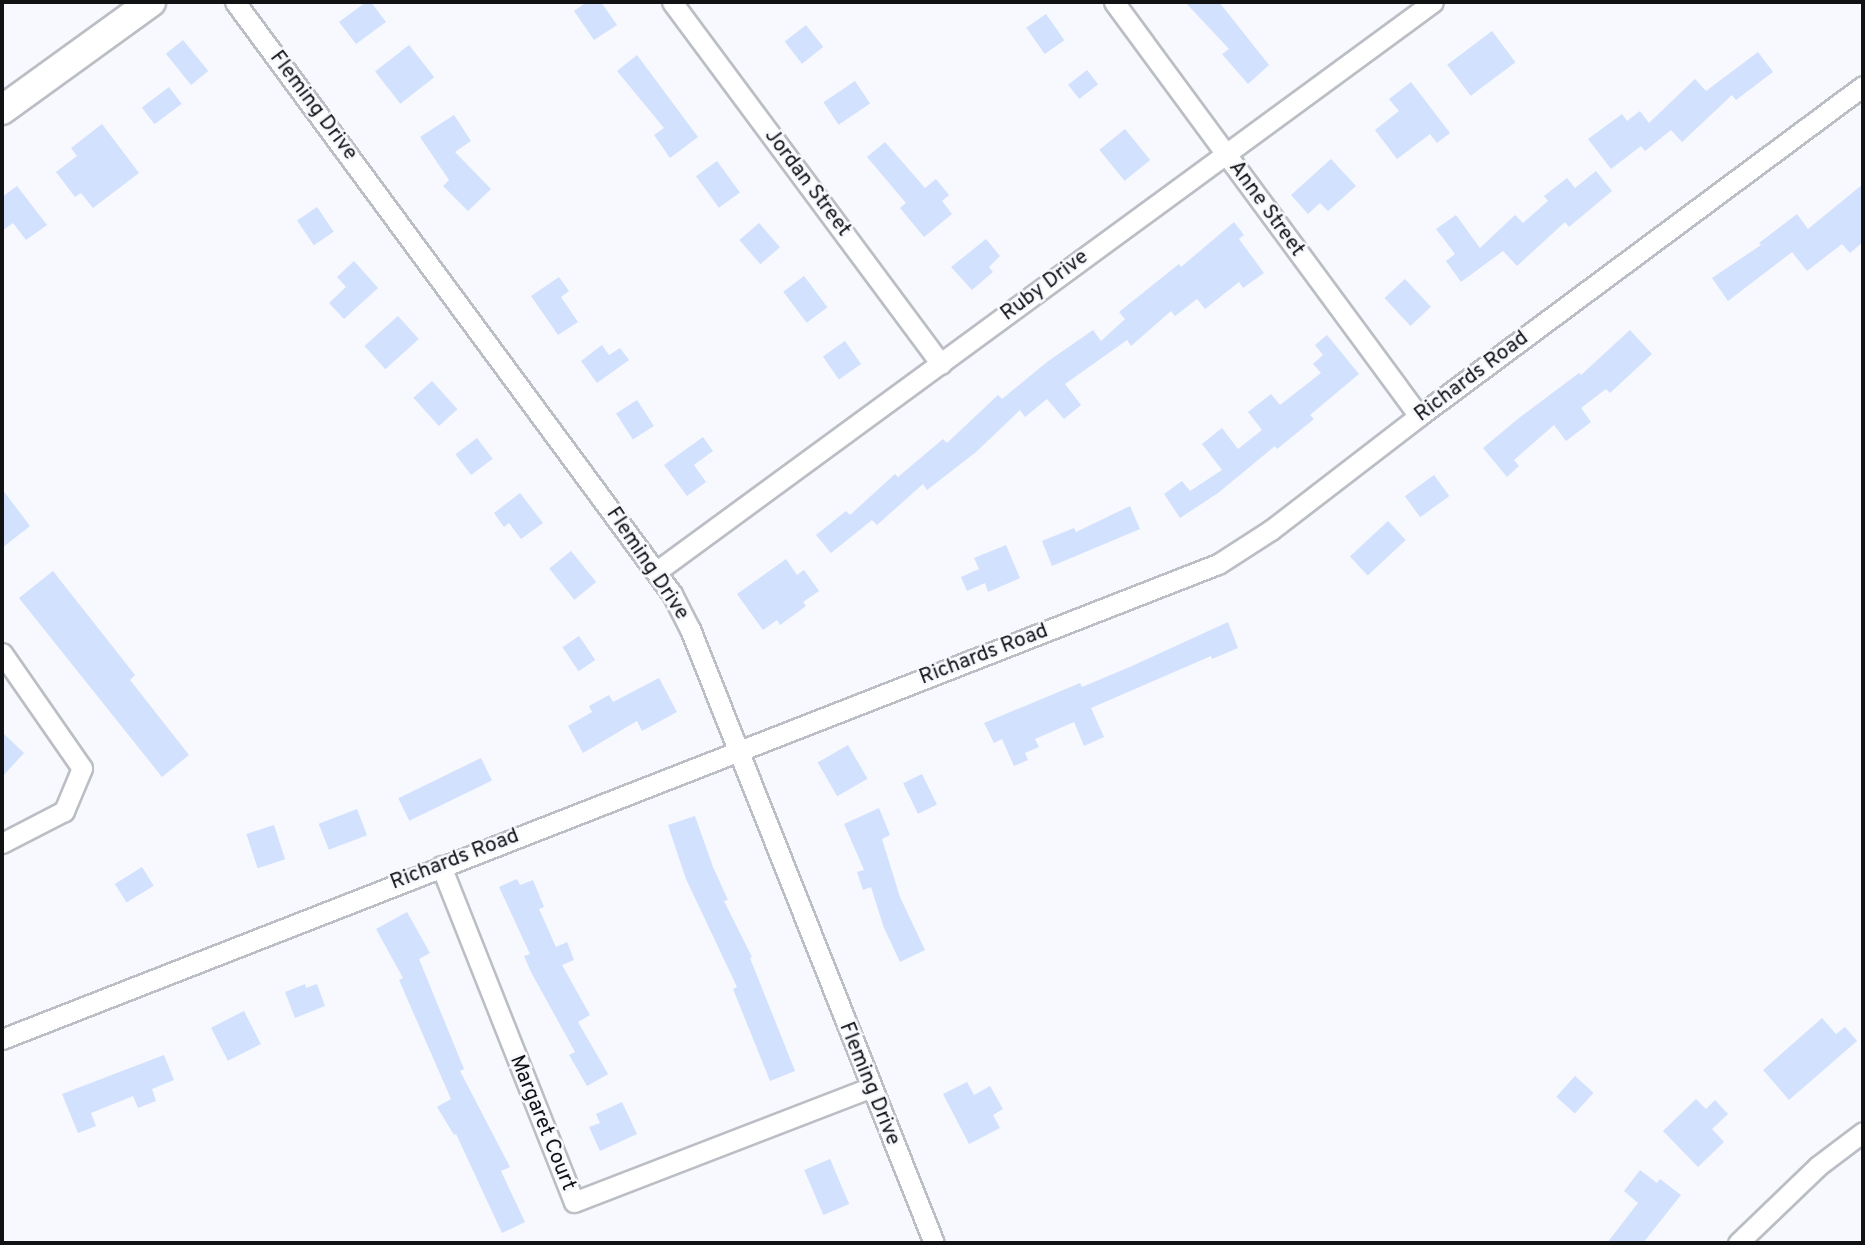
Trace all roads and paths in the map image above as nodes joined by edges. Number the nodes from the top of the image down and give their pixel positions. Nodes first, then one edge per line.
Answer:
1 (151, 2) edge
2 (235, 2) edge
3 (672, 2) edge
4 (1114, 2) edge
5 (1433, 2) edge
6 (1863, 86) edge
7 (2, 110) edge
8 (1224, 152) junction
9 (941, 364) junction
10 (1419, 416) junction
11 (657, 571) junction
12 (2, 653) edge
13 (737, 751) junction
14 (2, 844) edge
15 (441, 866) junction
16 (2, 1039) edge
17 (870, 1088) junction
18 (1863, 1132) edge
19 (934, 1243) edge
20 (1738, 1243) edge

1 - 7 main road
2 - 11 street, Fleming Drive
3 - 9 street, Jordan Street
4 - 8 street, Anne Street
5 - 8 street, Ruby Drive
6 - 10 street, Richards Road
8 - 9 street, Ruby Drive
8 - 10 street, Anne Street
9 - 11 street, Ruby Drive
10 - 13 street, Richards Road
11 - 13 street, Fleming Drive
12 - 14 street
13 - 15 street, Richards Road
13 - 17 street, Fleming Drive
15 - 16 street, Richards Road
15 - 17 street, Margaret Court
17 - 19 street, Fleming Drive
18 - 20 street

